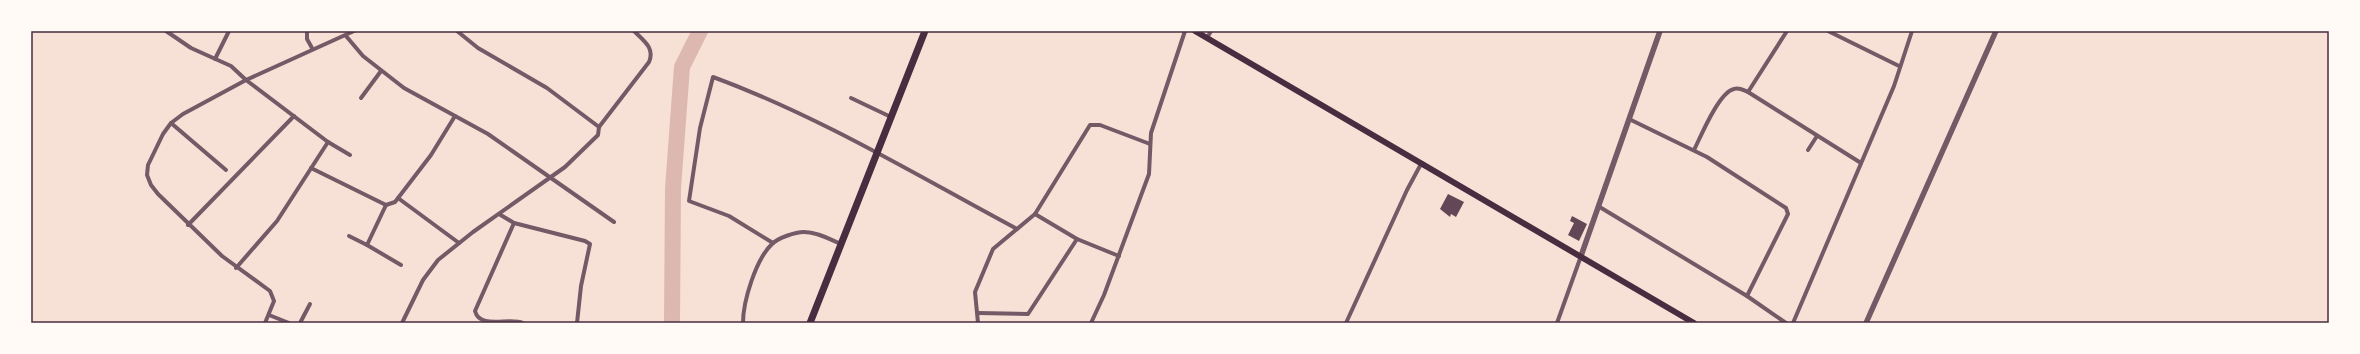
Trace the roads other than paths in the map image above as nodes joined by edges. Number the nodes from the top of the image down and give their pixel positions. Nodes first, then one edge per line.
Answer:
1 (166, 31) edge
2 (229, 31) edge
3 (307, 31) edge
4 (344, 31) edge
5 (354, 31) edge
6 (457, 31) edge
7 (634, 31) edge
8 (925, 31) edge
9 (1185, 31) edge
10 (1195, 31) edge
11 (1211, 31) edge
12 (1660, 31) edge
13 (1787, 31) edge
14 (1828, 31) edge
15 (1912, 31) edge
16 (1995, 32) edge
17 (347, 35) junction
18 (1207, 38) junction
19 (312, 48) junction
20 (215, 59) junction
21 (1899, 66) junction
22 (381, 71) junction
23 (246, 80) junction
24 (1748, 92) junction
25 (361, 98) dead end
26 (851, 98) dead end
27 (294, 116) junction
28 (455, 116) junction
29 (891, 117) junction
30 (1629, 119) junction
31 (171, 123) junction
32 (598, 127) junction
33 (1817, 136) junction
34 (328, 142) junction
35 (1150, 144) junction
36 (1694, 150) junction
37 (1808, 150) dead end
38 (876, 153) junction
39 (350, 155) dead end
40 (1421, 164) junction
41 (1861, 164) junction
42 (311, 168) junction
43 (226, 170) dead end
44 (550, 179) junction
45 (398, 198) junction
46 (386, 205) junction
47 (1598, 206) junction
48 (499, 214) junction
49 (1035, 214) junction
50 (614, 222) dead end
51 (514, 223) junction
52 (188, 225) junction
53 (1017, 229) junction
54 (349, 236) dead end
55 (1077, 239) junction
56 (459, 243) junction
57 (773, 243) junction
58 (842, 244) junction
59 (367, 245) junction
60 (1119, 256) junction
61 (1581, 256) junction
62 (401, 264) dead end
63 (236, 268) junction
64 (1747, 296) junction
65 (310, 304) dead end
66 (978, 313) junction
67 (269, 315) junction
68 (265, 323) edge
69 (289, 323) edge
70 (300, 323) edge
71 (402, 323) edge
72 (523, 323) edge
73 (577, 323) edge
74 (743, 323) edge
75 (810, 323) edge
76 (978, 323) edge
77 (1091, 323) edge
78 (1346, 323) edge
79 (1557, 323) edge
80 (1694, 323) edge
81 (1786, 323) edge
82 (1793, 323) edge
83 (1866, 323) edge

1 - 20 street
2 - 20 street
3 - 19 street
4 - 17 street
5 - 17 street
6 - 32 street
7 - 32 street
8 - 29 main road
9 - 35 street
10 - 18 main road
11 - 18 street
12 - 30 street
13 - 24 street
14 - 21 street
15 - 21 street
16 - 83 street
17 - 19 street
17 - 22 street
18 - 40 main road
19 - 23 street
20 - 23 street
21 - 41 street
22 - 25 street
22 - 28 street
23 - 27 street
23 - 31 street
24 - 33 street
24 - 36 street
26 - 29 street
27 - 34 street
27 - 52 street
28 - 44 street
28 - 45 street
29 - 38 main road
30 - 36 street
30 - 47 street
31 - 43 street
31 - 52 street
32 - 44 street
33 - 37 street
33 - 41 street
34 - 39 street
34 - 42 street
35 - 49 street
35 - 60 street
36 - 64 street
38 - 53 street
38 - 57 street
38 - 58 main road
40 - 61 main road
40 - 78 street
41 - 82 street
42 - 46 street
42 - 63 street
44 - 48 street
44 - 50 street
45 - 46 street
45 - 56 street
46 - 59 street
47 - 61 street
47 - 64 street
48 - 51 street
48 - 56 street
49 - 53 street
49 - 55 street
51 - 72 street
51 - 73 street
52 - 63 street
53 - 66 street
54 - 59 street
55 - 60 street
55 - 66 street
56 - 71 street
57 - 58 street
57 - 74 street
58 - 75 main road
59 - 62 street
60 - 77 street
61 - 79 street
61 - 80 main road
63 - 67 street
64 - 81 street
65 - 70 street
66 - 76 street
67 - 68 street
67 - 69 street

